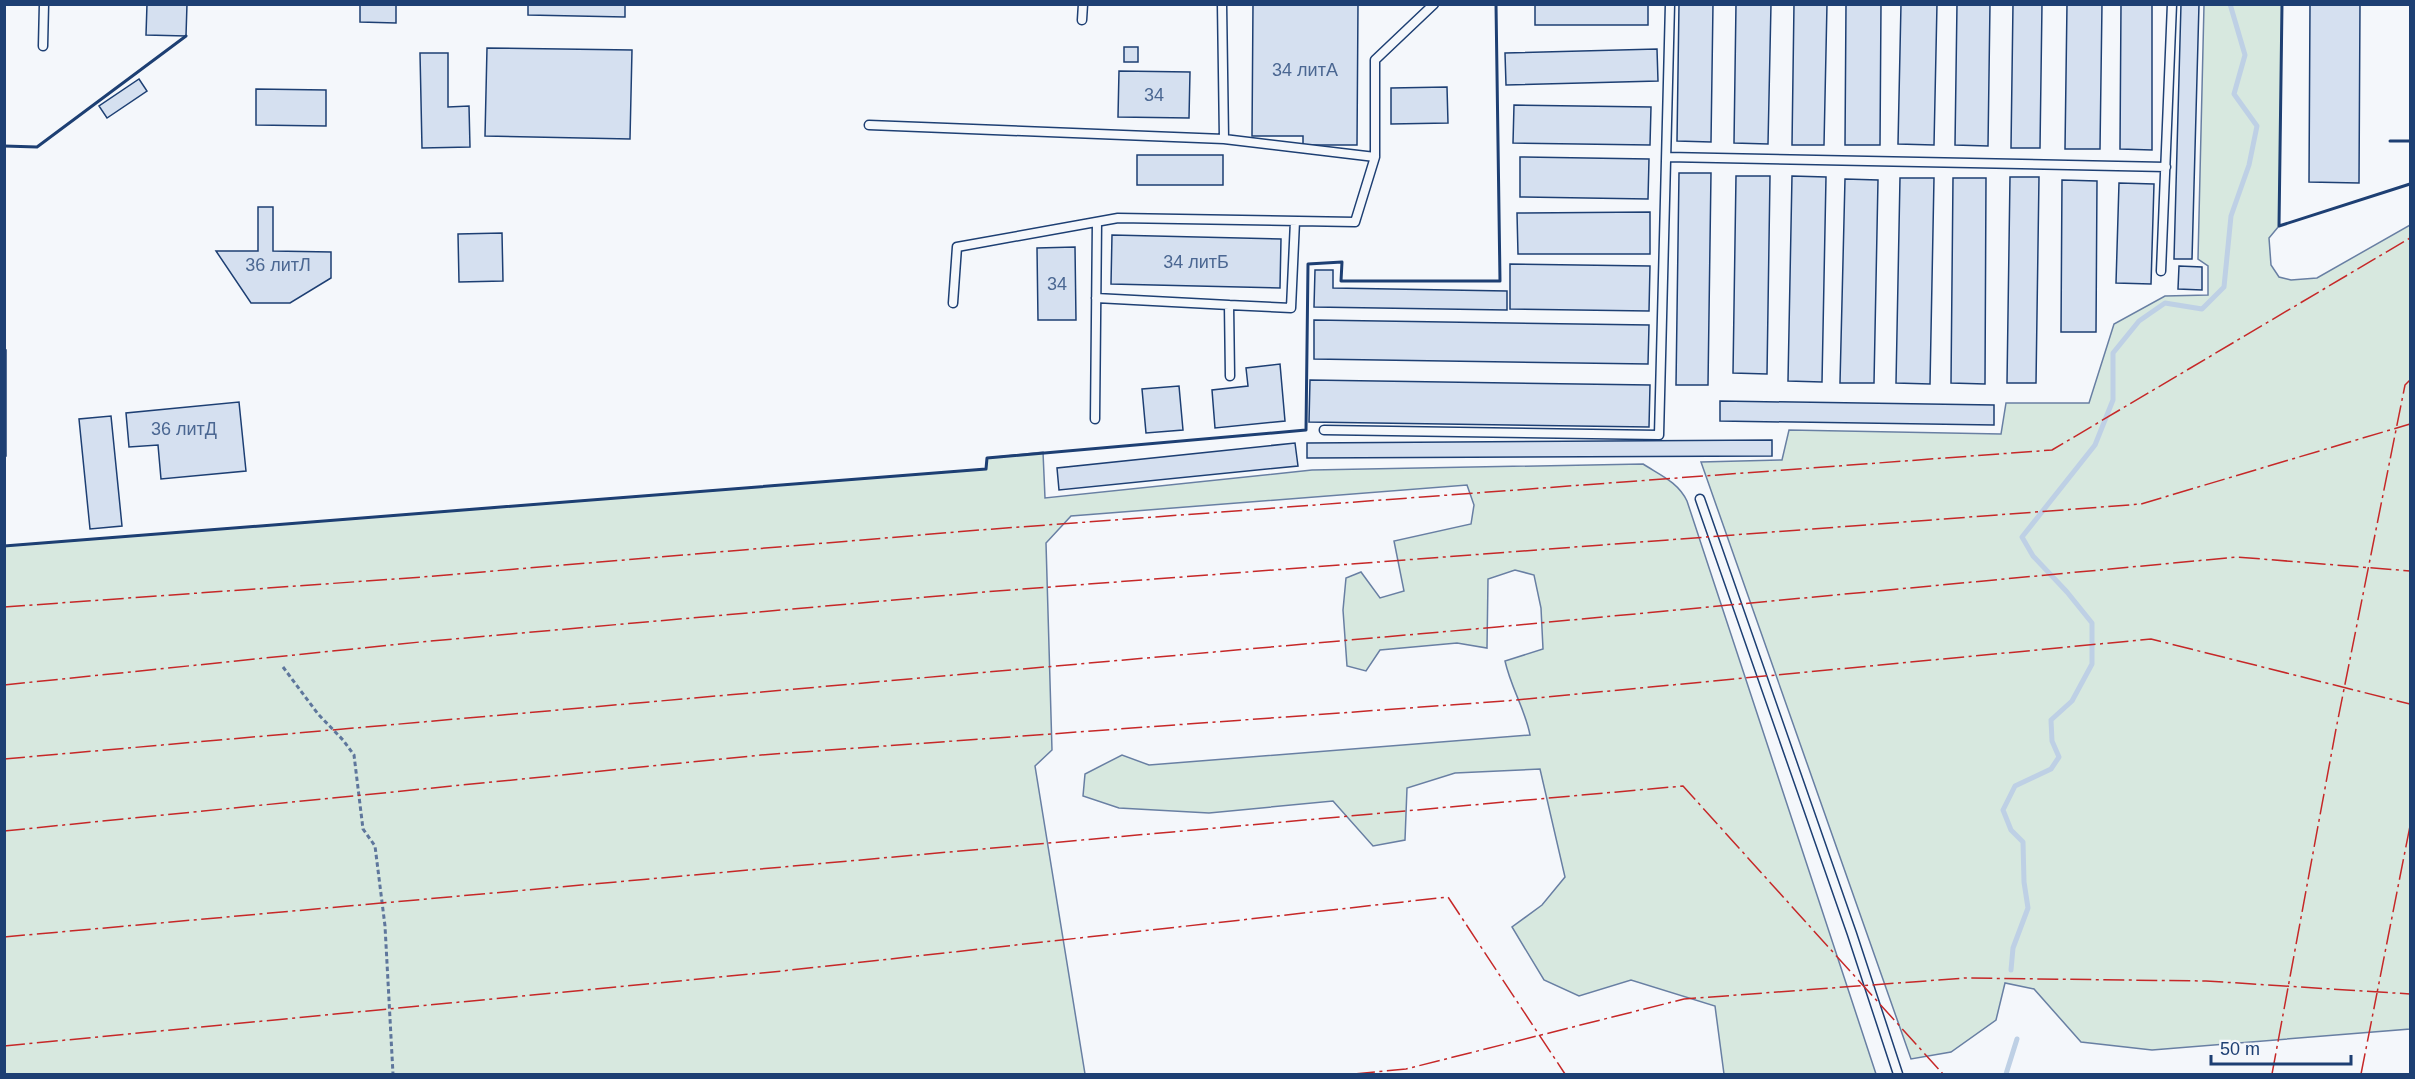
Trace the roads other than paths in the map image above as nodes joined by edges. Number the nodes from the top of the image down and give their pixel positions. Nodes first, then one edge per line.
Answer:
1 (44, 4) edge
2 (1083, 4) edge
3 (1222, 4) edge
4 (1434, 4) edge
5 (1670, 4) edge
6 (2172, 4) edge
7 (1082, 20) dead end
8 (43, 46) dead end
9 (869, 125) dead end
10 (1224, 139) junction
11 (1375, 157) junction
12 (1668, 157) junction
13 (2166, 167) junction
14 (1295, 221) junction
15 (1097, 222) junction
16 (2161, 272) dead end
17 (1096, 298) junction
18 (953, 303) dead end
19 (1229, 305) junction
20 (1230, 376) dead end
21 (1095, 419) dead end
22 (1324, 430) dead end
23 (1700, 499) dead end
24 (1898, 1074) edge

1 - 8 lane
2 - 7 lane
3 - 10 lane
4 - 11 lane
5 - 12 lane
6 - 13 lane
9 - 10 lane
10 - 11 lane
11 - 14 lane
12 - 13 lane
12 - 22 lane
13 - 16 lane
14 - 15 lane
14 - 19 lane
15 - 17 lane
15 - 18 lane
17 - 19 lane
17 - 21 lane
19 - 20 lane
23 - 24 lane

